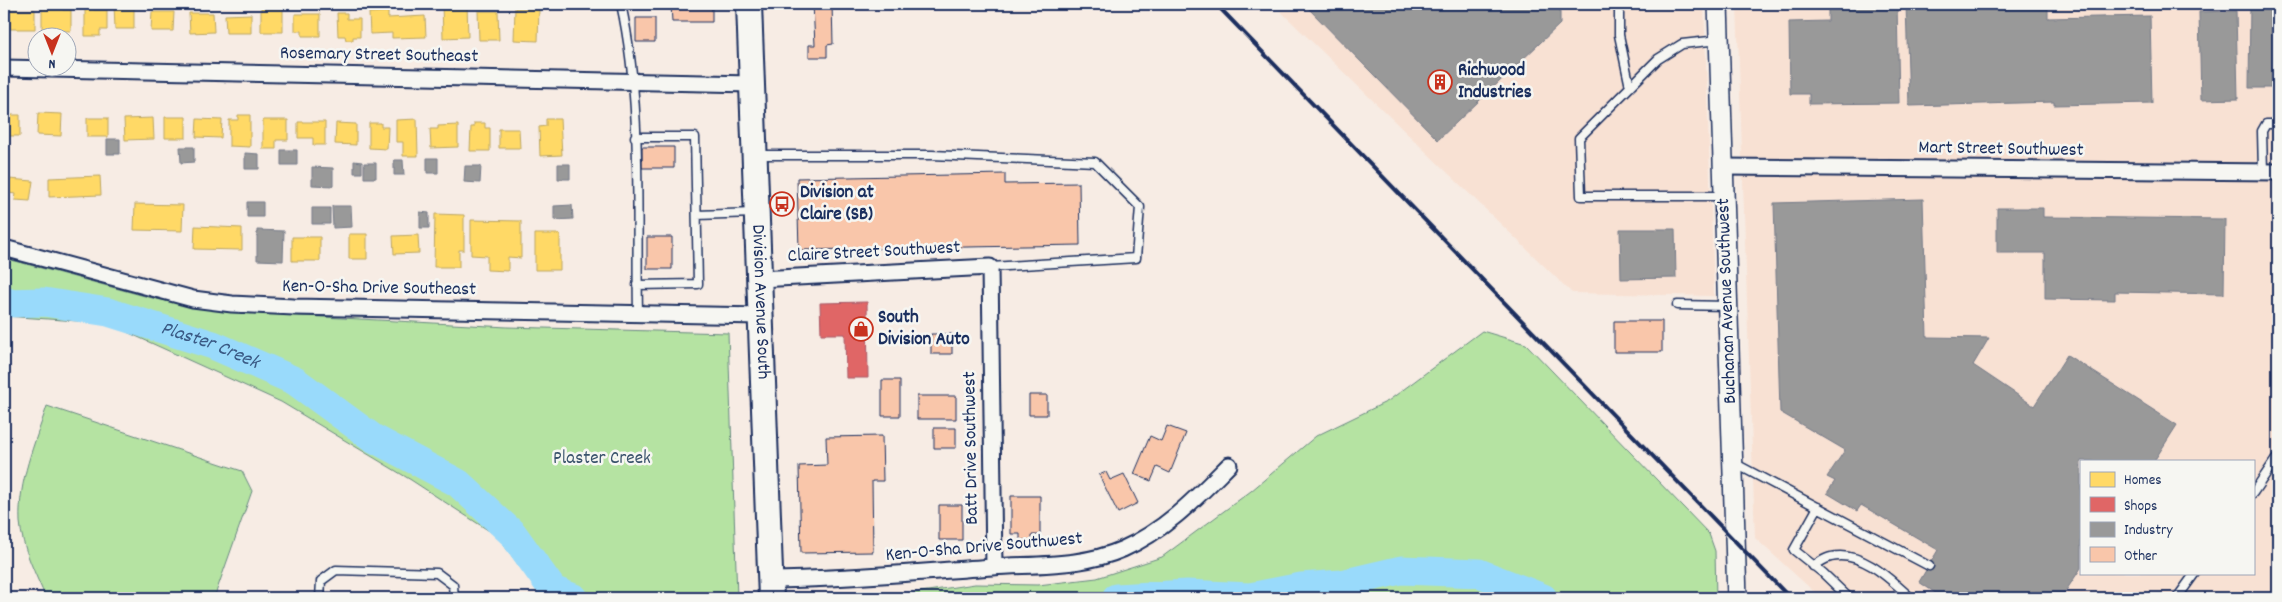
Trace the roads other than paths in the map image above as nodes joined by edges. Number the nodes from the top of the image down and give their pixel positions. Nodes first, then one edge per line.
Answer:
1 (621, 4) edge
2 (748, 4) edge
3 (1619, 4) edge
4 (1718, 4) edge
5 (1719, 40) junction
6 (4, 68) edge
7 (634, 82) junction
8 (752, 84) junction
9 (1630, 87) junction
10 (2278, 124) edge
11 (635, 137) junction
12 (754, 155) junction
13 (1723, 167) junction
14 (2271, 172) edge
15 (1724, 196) junction
16 (756, 213) junction
17 (697, 215) junction
18 (4, 248) edge
19 (990, 268) junction
20 (759, 279) junction
21 (637, 285) junction
22 (1677, 305) dead end
23 (1728, 306) junction
24 (638, 314) junction
25 (760, 316) junction
26 (2278, 456) edge
27 (1734, 463) junction
28 (1229, 465) dead end
29 (2254, 492) edge
30 (1818, 507) junction
31 (1813, 566) junction
32 (1929, 566) dead end
33 (994, 567) junction
34 (2194, 574) edge
35 (771, 589) edge
36 (320, 598) edge
37 (454, 598) edge
38 (1737, 598) edge
39 (1848, 598) edge
40 (1911, 598) edge
41 (2177, 598) edge

1 - 7 lane
2 - 8 main road, Division Avenue South
3 - 9 lane
4 - 5 street, Buchanan Avenue Southwest
5 - 9 lane
5 - 13 street, Buchanan Avenue Southwest
6 - 7 street, Rosemary Street Southeast
7 - 8 street, Rosemary Street Southeast
7 - 11 lane
8 - 12 main road, Division Avenue South
9 - 15 lane
10 - 14 lane
11 - 17 lane
11 - 21 lane
12 - 16 main road, Division Avenue South
12 - 19 lane
13 - 14 street, Mart Street Southwest
13 - 15 street, Buchanan Avenue Southwest
15 - 23 street, Buchanan Avenue Southwest
16 - 17 lane
16 - 20 main road, Division Avenue South
17 - 21 lane
18 - 24 street, Ken-O-Sha Drive Southeast
19 - 20 street, Claire Street Southwest
19 - 33 street, Batt Drive Southwest
20 - 25 main road, Division Avenue South
21 - 24 lane
22 - 23 lane
23 - 27 street, Buchanan Avenue Southwest
24 - 25 street, Ken-O-Sha Drive Southeast
25 - 35 main road, Division Avenue South
26 - 29 lane
27 - 30 lane
27 - 38 street, Buchanan Avenue Southwest
28 - 33 street, Ken-O-Sha Drive Southwest
30 - 31 lane
30 - 32 lane
31 - 39 lane
31 - 40 lane
33 - 35 street, Ken-O-Sha Drive Southwest
34 - 41 lane
36 - 37 lane

